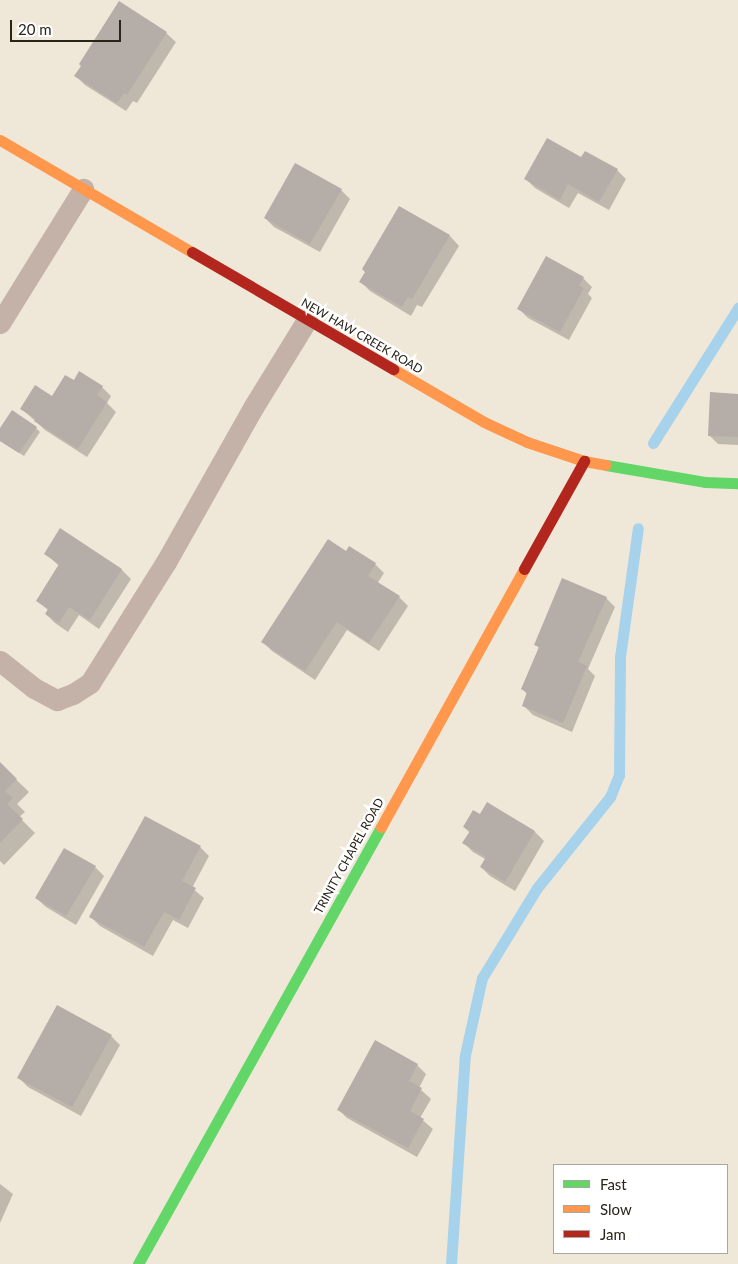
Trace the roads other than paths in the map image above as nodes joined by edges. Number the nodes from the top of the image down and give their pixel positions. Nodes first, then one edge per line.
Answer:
1 (0, 140) edge
2 (82, 189) junction
3 (307, 320) junction
4 (0, 323) edge
5 (584, 461) junction
6 (738, 483) edge
7 (0, 661) edge
8 (138, 1264) edge

1 - 2 street, NEW HAW CREEK ROAD
2 - 3 street, NEW HAW CREEK ROAD
2 - 4 lane
3 - 5 street, NEW HAW CREEK ROAD
3 - 7 lane
5 - 6 street, NEW HAW CREEK ROAD
5 - 8 street, TRINITY CHAPEL ROAD

